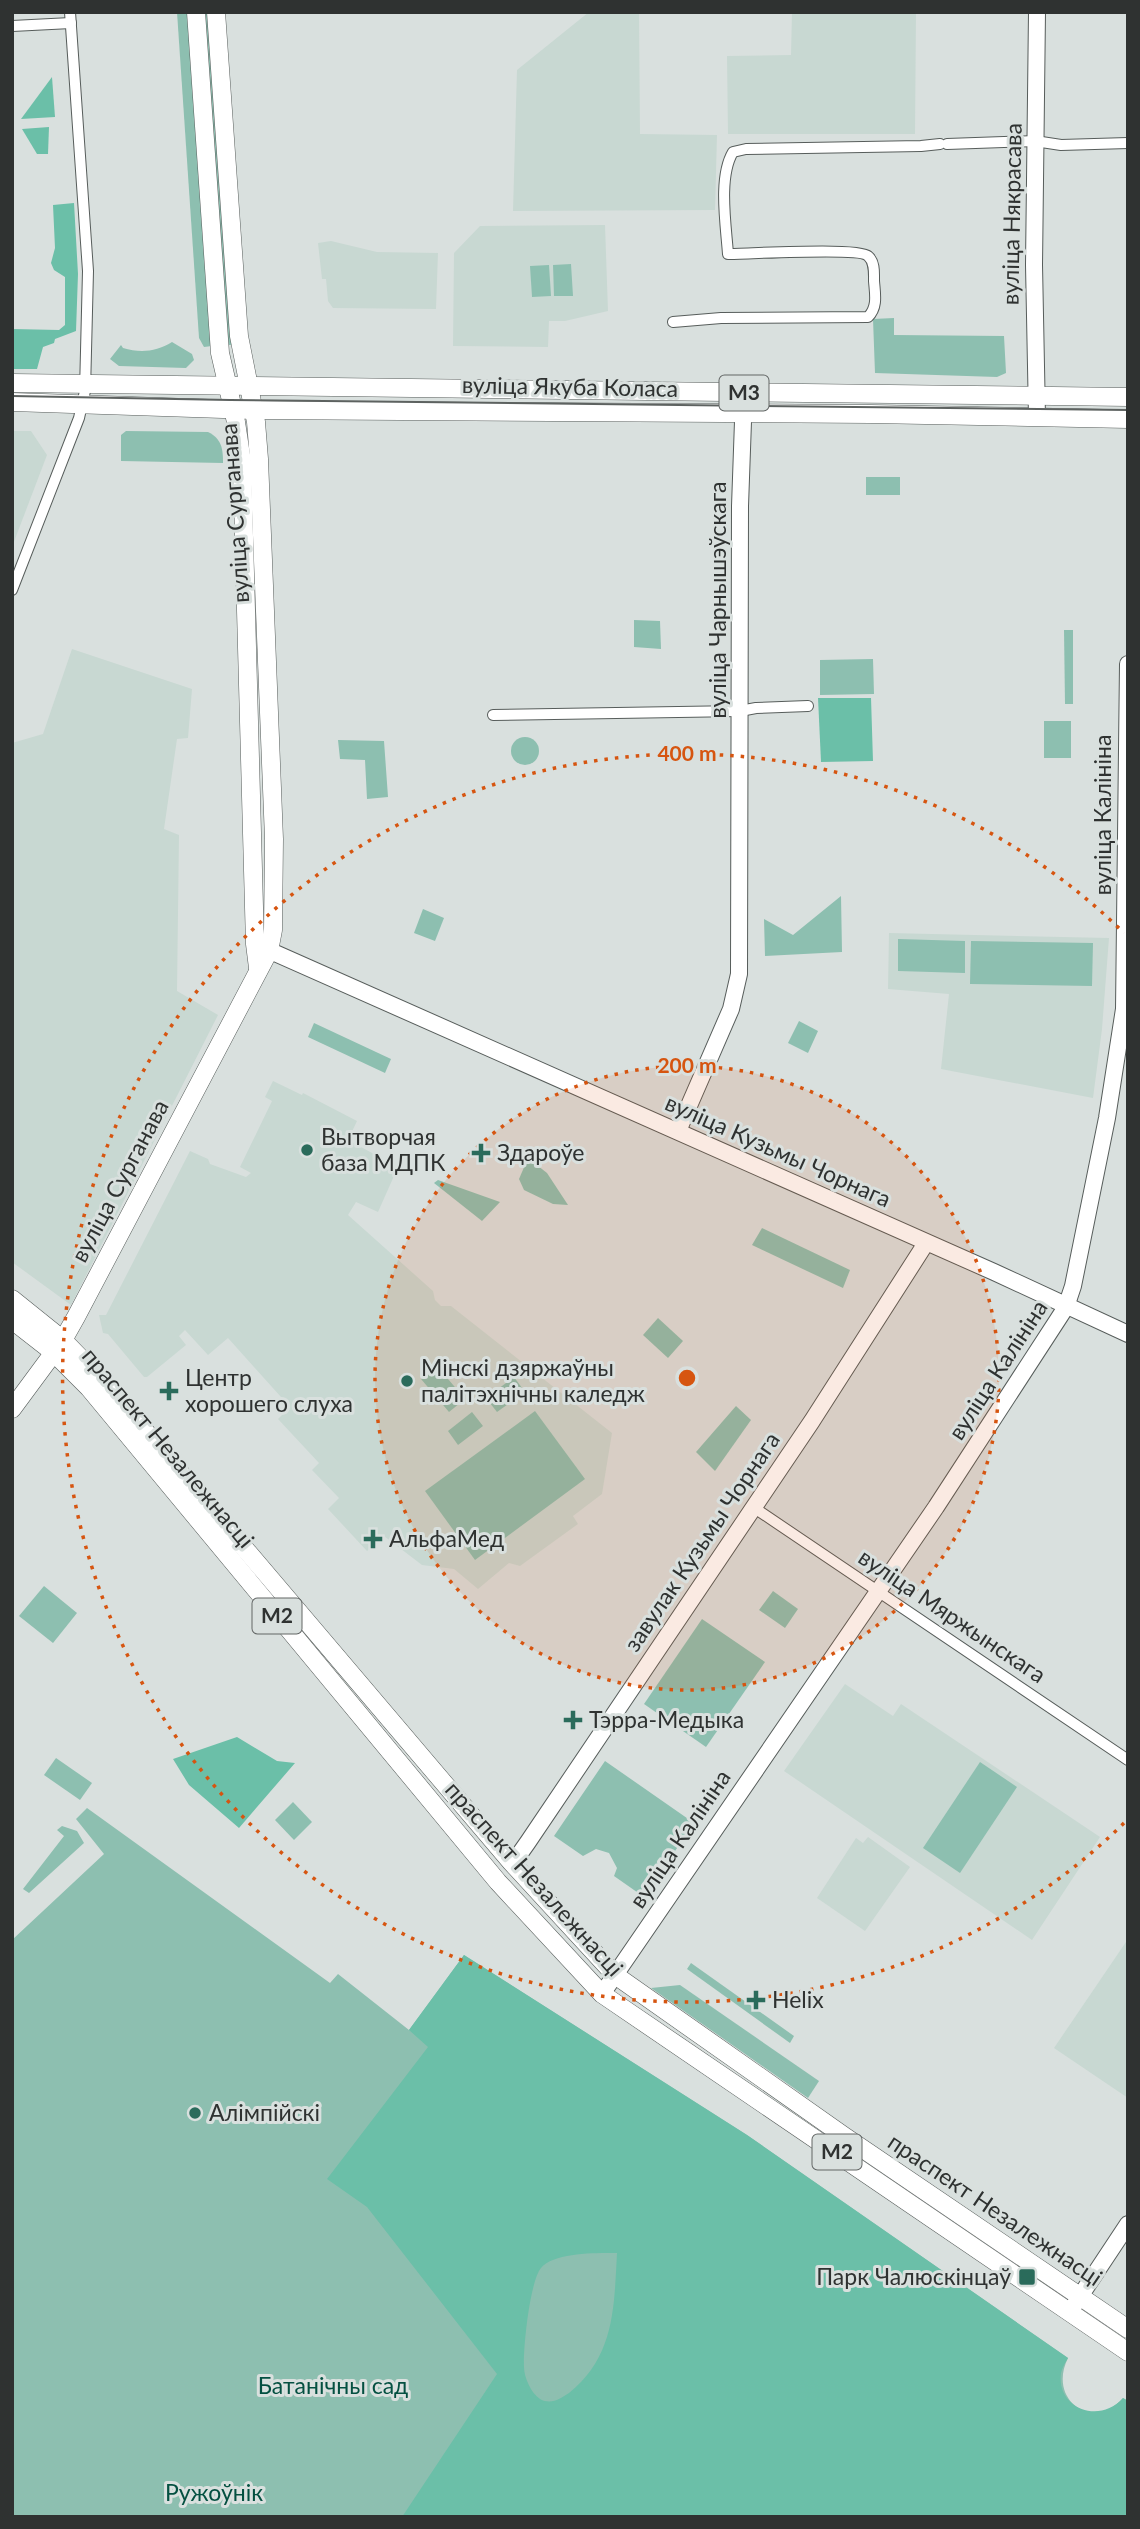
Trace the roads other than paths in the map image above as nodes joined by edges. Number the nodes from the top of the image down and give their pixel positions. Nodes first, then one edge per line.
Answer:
1 (196, 12) edge
2 (216, 12) edge
3 (1037, 12) edge
4 (71, 18) edge
5 (12, 26) edge
6 (1035, 141) junction
7 (1128, 143) edge
8 (673, 322) dead end
9 (12, 383) edge
10 (86, 384) junction
11 (227, 386) junction
12 (247, 387) junction
13 (744, 393) junction
14 (1036, 395) junction
15 (1128, 397) edge
16 (12, 402) edge
17 (84, 403) junction
18 (232, 409) junction
19 (253, 410) junction
20 (743, 414) junction
21 (1037, 416) junction
22 (1128, 419) edge
23 (12, 590) edge
24 (1128, 664) edge
25 (807, 706) dead end
26 (740, 711) junction
27 (493, 715) dead end
28 (262, 948) junction
29 (1125, 1025) edge
30 (678, 1131) junction
31 (926, 1243) junction
32 (12, 1299) edge
33 (1066, 1307) junction
34 (12, 1320) edge
35 (1128, 1334) edge
36 (58, 1346) junction
37 (12, 1409) edge
38 (753, 1507) junction
39 (877, 1591) junction
40 (1128, 1760) edge
41 (510, 1863) junction
42 (615, 1975) junction
43 (601, 1994) junction
44 (1128, 2224) edge
45 (1074, 2304) junction
46 (1128, 2329) edge
47 (1128, 2352) edge

1 - 11 main road, вуліца Сурганава
2 - 12 main road, вуліца Сурганава
3 - 6 main road, вуліца Някрасава
4 - 5 street
4 - 10 street
6 - 7 street
6 - 8 street
6 - 14 main road, вуліца Някрасава
9 - 10 main road, вуліца Якуба Коласа / М3
10 - 11 main road, вуліца Якуба Коласа / М3
10 - 17 street
11 - 12 main road, вуліца Якуба Коласа / М3
11 - 18 main road, вуліца Сурганава
12 - 13 main road, вуліца Якуба Коласа / М3
12 - 19 main road, вуліца Сурганава
13 - 14 main road, вуліца Якуба Коласа / М3
13 - 20 main road, вуліца Чарнышэўскага
14 - 15 main road, вуліца Якуба Коласа / М3
14 - 21 main road, вуліца Някрасава
16 - 17 main road, вуліца Якуба Коласа / М3
17 - 18 main road, вуліца Якуба Коласа / М3
17 - 23 street
18 - 19 main road, вуліца Якуба Коласа / М3
18 - 28 main road, вуліца Сурганава
19 - 20 main road, вуліца Якуба Коласа / М3
19 - 28 main road, вуліца Сурганава
20 - 21 main road, вуліца Якуба Коласа / М3
20 - 26 main road, вуліца Чарнышэўскага
21 - 22 main road, вуліца Якуба Коласа / М3
24 - 29 main road, вуліца Калініна
25 - 26 street
26 - 27 street
26 - 30 main road, вуліца Чарнышэўскага
28 - 30 main road, вуліца Кузьмы Чорнага
28 - 36 main road, вуліца Сурганава
29 - 33 main road, вуліца Калініна
30 - 31 main road, вуліца Кузьмы Чорнага
31 - 33 main road, вуліца Кузьмы Чорнага
31 - 38 main road, завулак Кузьмы Чорнага
32 - 36 main road, праспект Незалежнасці / М2
33 - 35 main road, вуліца Кузьмы Чорнага
33 - 39 main road, вуліца Калініна
34 - 36 main road, праспект Незалежнасці / М2
36 - 37 main road, вуліца Сурганава
36 - 41 main road, праспект Незалежнасці / М2
36 - 43 main road, праспект Незалежнасці / М2
38 - 39 street, вуліца Мяржынскага
38 - 41 main road, завулак Кузьмы Чорнага
39 - 40 street, вуліца Мяржынскага
39 - 42 main road, вуліца Калініна
41 - 42 main road, праспект Незалежнасці / М2
42 - 43 main road, вуліца Калініна
42 - 45 main road, праспект Незалежнасці / М2
43 - 45 main road, праспект Незалежнасці / М2
44 - 45 main road
45 - 46 main road, праспект Незалежнасці / М2
45 - 47 main road, праспект Незалежнасці / М2

